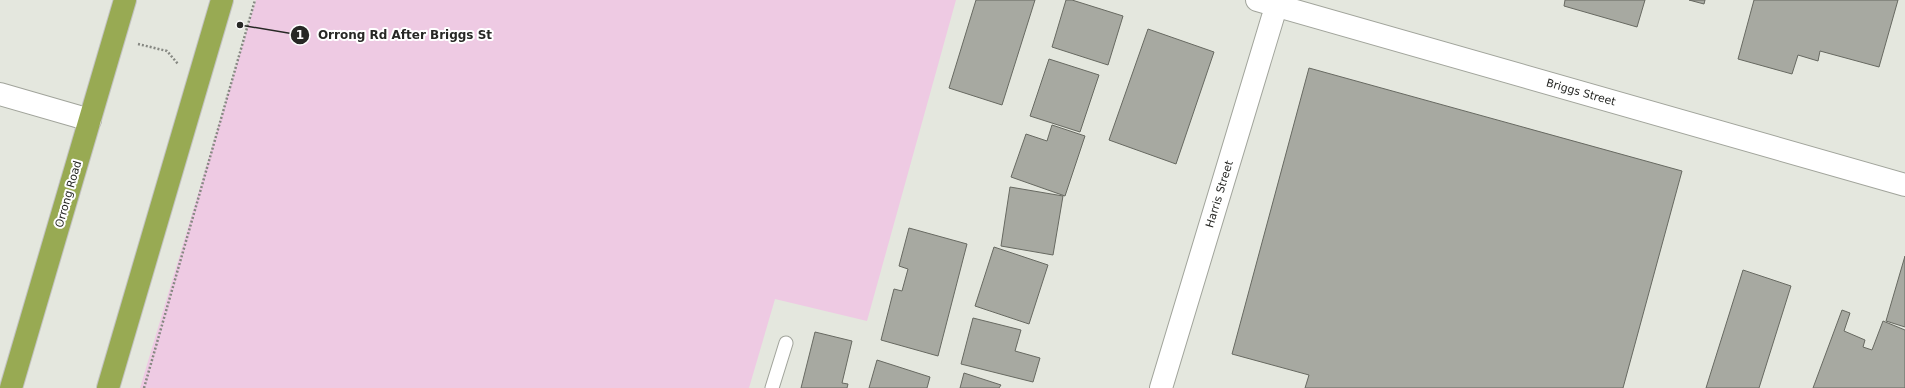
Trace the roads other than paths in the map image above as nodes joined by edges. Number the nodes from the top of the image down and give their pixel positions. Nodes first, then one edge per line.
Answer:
1 (125, 0) edge
2 (222, 0) edge
3 (1270, 2) edge
4 (0, 94) edge
5 (90, 120) junction
6 (1905, 185) edge
7 (786, 343) dead end
8 (11, 388) edge
9 (108, 388) edge
10 (772, 388) edge
11 (1161, 388) edge

1 - 5 highway, Orrong Road
2 - 9 highway
3 - 6 street, Briggs Street
3 - 11 street, Harris Street
4 - 5 street
5 - 8 highway, Orrong Road
7 - 10 lane

